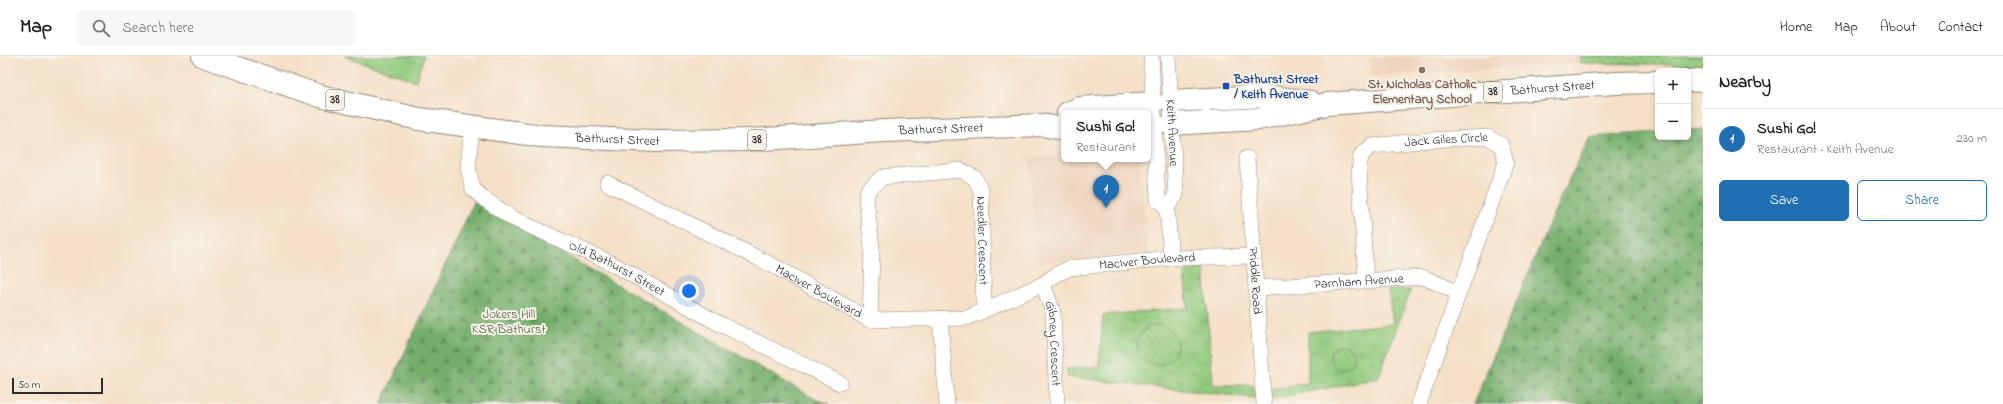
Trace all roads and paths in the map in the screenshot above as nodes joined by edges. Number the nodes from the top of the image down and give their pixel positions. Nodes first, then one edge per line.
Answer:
1 (203, 56) edge
2 (1151, 56) edge
3 (1168, 56) edge
4 (1703, 80) edge
5 (1691, 81) edge
6 (1655, 82) edge
7 (1162, 102) junction
8 (1327, 104) junction
9 (1075, 110) edge
10 (1061, 116) edge
11 (1042, 125) junction
12 (1158, 125) edge
13 (472, 127) junction
14 (1061, 128) edge
15 (1247, 158) dead end
16 (607, 183) dead end
17 (1253, 256) junction
18 (1172, 258) junction
19 (1366, 280) junction
20 (1043, 284) junction
21 (1256, 288) junction
22 (1459, 293) junction
23 (984, 310) junction
24 (940, 318) junction
25 (870, 320) junction
26 (840, 384) dead end
27 (947, 404) edge
28 (1057, 404) edge
29 (1264, 404) edge
30 (1419, 404) edge

1 - 13 main road, Bathurst Street / 38
2 - 7 street, Keith Avenue
3 - 7 street, Keith Avenue
4 - 5 main road
6 - 8 main road, Bathurst Street / 38
7 - 8 main road, Bathurst Street / 38
7 - 9 main road, Bathurst Street / 38
7 - 12 street, Keith Avenue
8 - 12 main road, Bathurst Street / 38
10 - 11 main road, Bathurst Street / 38
11 - 13 main road, Bathurst Street / 38
11 - 14 main road, Bathurst Street / 38
12 - 18 street, Keith Avenue
13 - 26 street, Old Bathurst Street
15 - 17 street, Priddle Road
16 - 25 street, MacIver Boulevard
17 - 18 street, MacIver Boulevard
17 - 21 street, Priddle Road
18 - 20 street, MacIver Boulevard
19 - 21 street, Parnham Avenue
19 - 22 street, Parnham Avenue
19 - 22 street, Jack Giles Circle
20 - 23 street, MacIver Boulevard
20 - 28 street, Gibney Crescent
21 - 29 street, Priddle Road
22 - 30 street
23 - 24 street, MacIver Boulevard
23 - 25 street, Needler Crescent
24 - 25 street, MacIver Boulevard
24 - 27 street

